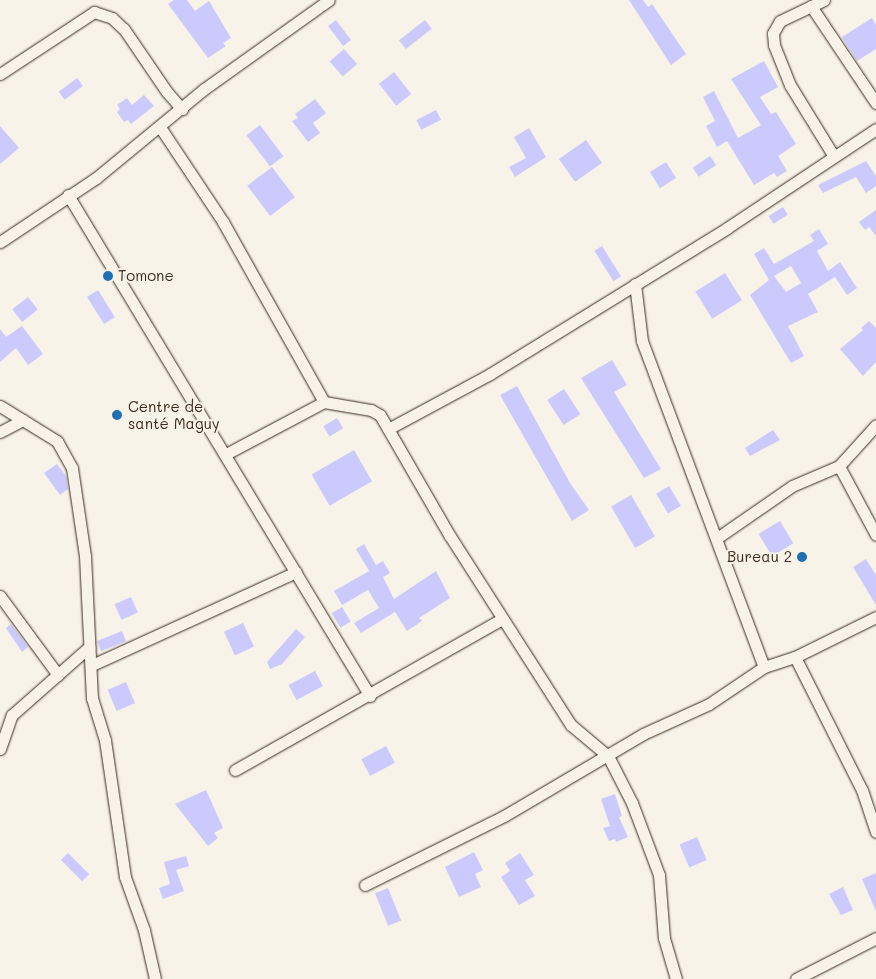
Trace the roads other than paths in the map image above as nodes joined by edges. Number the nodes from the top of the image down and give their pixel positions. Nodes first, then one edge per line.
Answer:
1 (329, 0) edge
2 (824, 0) edge
3 (811, 6) junction
4 (0, 74) edge
5 (876, 103) edge
6 (182, 109) junction
7 (160, 127) junction
8 (876, 129) edge
9 (833, 155) junction
10 (68, 195) junction
11 (0, 242) edge
12 (635, 284) junction
13 (324, 402) junction
14 (0, 406) edge
15 (23, 420) junction
16 (876, 424) edge
17 (388, 429) junction
18 (0, 432) edge
19 (226, 454) junction
20 (838, 466) junction
21 (876, 534) edge
22 (716, 538) junction
23 (296, 572) junction
24 (0, 596) edge
25 (876, 617) edge
26 (502, 619) junction
27 (88, 646) junction
28 (796, 657) junction
29 (92, 665) junction
30 (764, 667) junction
31 (58, 675) junction
32 (370, 696) junction
33 (0, 749) edge
34 (608, 756) junction
35 (235, 770) dead end
36 (876, 832) edge
37 (365, 886) dead end
38 (876, 938) edge
39 (155, 979) edge
40 (676, 979) edge
41 (796, 979) edge

1 - 6 street
2 - 3 street
3 - 5 street
3 - 9 street
4 - 6 street
6 - 7 street
7 - 10 street
7 - 13 street
8 - 9 street
9 - 12 street
10 - 11 street
10 - 19 street
12 - 17 street
12 - 22 street
13 - 17 street
13 - 19 street
14 - 15 street
15 - 18 street
15 - 27 street
16 - 20 street
17 - 26 street
19 - 23 street
20 - 21 street
20 - 22 street
22 - 30 street
23 - 29 street
23 - 32 street
24 - 31 street
25 - 28 street
26 - 32 street
26 - 34 street
27 - 29 street
27 - 31 street
28 - 30 street
28 - 36 street
29 - 39 street
30 - 34 street
31 - 33 street
32 - 35 street
34 - 37 street
34 - 40 street
38 - 41 street

